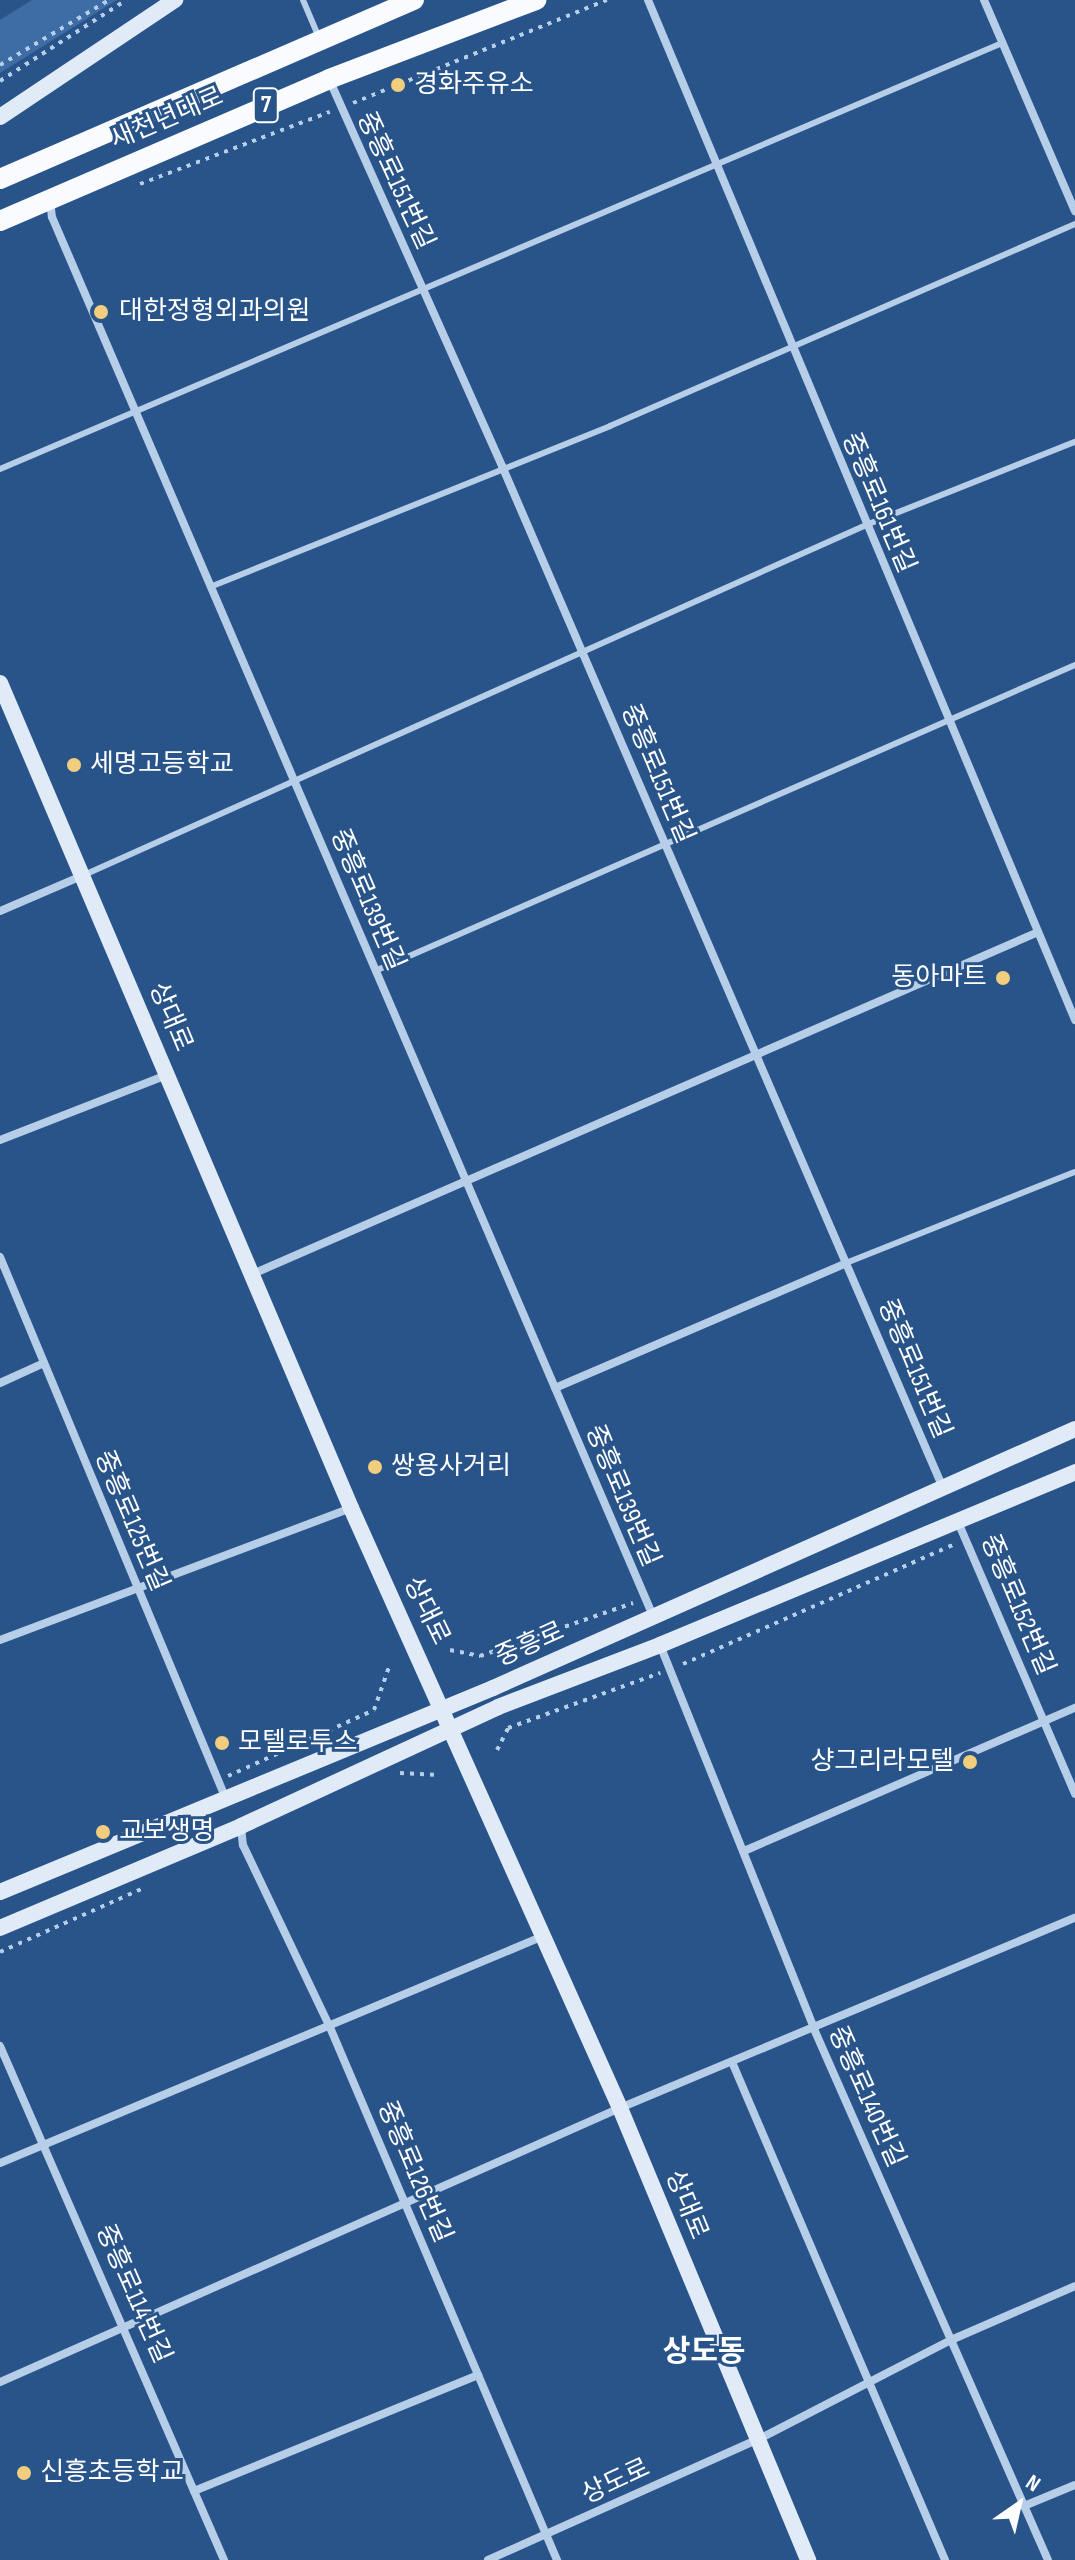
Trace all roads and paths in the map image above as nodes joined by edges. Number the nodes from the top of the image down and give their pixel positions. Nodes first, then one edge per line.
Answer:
1 (109, 0) edge
2 (126, 0) edge
3 (175, 0) edge
4 (303, 0) edge
5 (414, 0) edge
6 (536, 0) edge
7 (607, 0) edge
8 (648, 0) edge
9 (984, 0) edge
10 (319, 40) junction
11 (1002, 43) junction
12 (0, 65) edge
13 (329, 79) junction
14 (0, 81) edge
15 (339, 109) junction
16 (0, 117) edge
17 (717, 166) junction
18 (0, 179) edge
19 (138, 185) dead end
20 (50, 198) junction
21 (1075, 211) edge
22 (0, 221) edge
23 (1075, 224) edge
24 (423, 288) junction
25 (792, 347) junction
26 (136, 410) junction
27 (1075, 442) edge
28 (502, 466) junction
29 (0, 469) edge
30 (866, 525) junction
31 (210, 587) junction
32 (582, 651) junction
33 (1075, 665) edge
34 (2, 694) edge
35 (948, 720) junction
36 (292, 778) junction
37 (666, 845) junction
38 (84, 875) junction
39 (0, 911) edge
40 (1038, 932) junction
41 (375, 971) junction
42 (1075, 1020) edge
43 (757, 1056) junction
44 (168, 1074) junction
45 (0, 1140) edge
46 (1075, 1172) edge
47 (466, 1182) junction
48 (0, 1257) edge
49 (846, 1263) junction
50 (255, 1273) junction
51 (44, 1363) junction
52 (0, 1383) edge
53 (555, 1388) junction
54 (1075, 1429) edge
55 (1075, 1472) edge
56 (943, 1488) junction
57 (351, 1508) junction
58 (958, 1522) junction
59 (968, 1538) junction
60 (136, 1586) junction
61 (644, 1599) junction
62 (653, 1616) junction
63 (0, 1640) edge
64 (660, 1645) junction
65 (450, 1650) dead end
66 (672, 1669) junction
67 (444, 1708) junction
68 (1075, 1708) edge
69 (1044, 1721) junction
70 (452, 1727) junction
71 (497, 1750) dead end
72 (1075, 1794) edge
73 (226, 1799) junction
74 (241, 1826) junction
75 (744, 1851) junction
76 (0, 1892) edge
77 (1075, 1918) edge
78 (0, 1928) edge
79 (541, 1937) junction
80 (329, 2025) junction
81 (814, 2029) junction
82 (0, 2046) edge
83 (732, 2062) junction
84 (620, 2108) junction
85 (44, 2143) junction
86 (0, 2163) edge
87 (406, 2203) junction
88 (1075, 2286) edge
89 (128, 2329) junction
90 (951, 2340) junction
91 (478, 2375) junction
92 (0, 2382) edge
93 (868, 2382) junction
94 (759, 2439) junction
95 (1075, 2485) edge
96 (194, 2491) junction
97 (1024, 2506) junction
98 (546, 2536) junction
99 (224, 2560) edge
100 (488, 2560) edge
101 (557, 2560) edge
102 (808, 2560) edge
103 (945, 2560) edge
104 (1048, 2560) edge

1 - 12 path
2 - 14 path
3 - 16 main road
4 - 10 lane
5 - 10 main road, 새천년대로 / 7
6 - 13 main road, 새천년대로 / 7
7 - 15 path
8 - 17 street, 중흥로161번길
9 - 11 street
10 - 18 main road, 새천년대로 / 7
11 - 17 lane
11 - 21 street
13 - 15 street, 중흥로151번길
13 - 20 main road, 새천년대로 / 7
15 - 19 path
15 - 24 street, 중흥로151번길
17 - 24 lane
17 - 25 street, 중흥로161번길
20 - 22 main road, 새천년대로 / 7
20 - 26 street, 중흥로139번길
23 - 25 lane
24 - 26 lane
24 - 28 street, 중흥로151번길
25 - 28 lane
25 - 30 street, 중흥로161번길
26 - 29 lane
26 - 31 street, 중흥로139번길
27 - 30 lane
28 - 31 lane
28 - 32 street, 중흥로151번길
30 - 32 lane
30 - 35 street, 중흥로161번길
31 - 36 street, 중흥로139번길
32 - 36 lane
32 - 37 street, 중흥로151번길
33 - 35 lane
34 - 38 main road, 상대로
35 - 37 lane
35 - 40 street, 중흥로161번길
36 - 38 lane
36 - 41 street, 중흥로139번길
37 - 41 lane
37 - 43 street, 중흥로151번길
38 - 39 street
38 - 44 main road, 상대로
40 - 42 street, 중흥로161번길
40 - 43 street
41 - 47 street, 중흥로139번길
43 - 47 street
43 - 49 street, 중흥로151번길
44 - 45 street
44 - 50 main road, 상대로
46 - 49 lane
47 - 50 street
47 - 53 street, 중흥로139번길
48 - 51 street, 중흥로125번길
49 - 53 street
49 - 56 street, 중흥로151번길
50 - 57 main road, 상대로
51 - 52 street
51 - 60 street, 중흥로125번길
53 - 61 street, 중흥로139번길
54 - 56 main road, 중흥로
55 - 58 main road, 중흥로
56 - 62 main road, 중흥로
57 - 60 street
57 - 67 main road, 상대로
58 - 59 street, 중흥로152번길
58 - 64 main road, 중흥로
59 - 66 path
59 - 69 street, 중흥로152번길
60 - 63 street
60 - 73 street, 중흥로125번길
61 - 62 street, 중흥로139번길
61 - 65 path
62 - 67 main road, 중흥로
64 - 66 street, 중흥로140번길
64 - 70 main road, 중흥로
66 - 71 path
66 - 75 street, 중흥로140번길
67 - 70 main road, 상대로
67 - 73 main road, 중흥로
68 - 69 street
69 - 72 street, 중흥로152번길
69 - 75 street
70 - 74 main road, 중흥로
70 - 79 main road, 상대로
73 - 76 main road, 중흥로
74 - 78 main road, 중흥로
74 - 80 street, 중흥로126번길
75 - 81 street, 중흥로140번길
77 - 81 street
79 - 80 street
79 - 84 main road, 상대로
80 - 85 street
80 - 87 street, 중흥로126번길
81 - 83 street
81 - 90 street, 중흥로140번길
82 - 85 street, 중흥로114번길
83 - 84 street
83 - 93 street
84 - 87 street
84 - 94 main road, 상대로
85 - 86 street
85 - 89 street, 중흥로114번길
87 - 89 street
87 - 91 street, 중흥로126번길
88 - 90 street, 상도로
89 - 92 street
89 - 96 street, 중흥로114번길
90 - 93 street, 상도로
90 - 97 street, 중흥로140번길
91 - 96 street
91 - 98 street, 중흥로126번길
93 - 94 street, 상도로
93 - 103 street
94 - 98 street, 상도로
94 - 102 main road, 상대로
95 - 97 street
96 - 99 street, 중흥로114번길
97 - 104 street, 중흥로140번길
98 - 100 street, 상도로
98 - 101 street, 중흥로126번길

